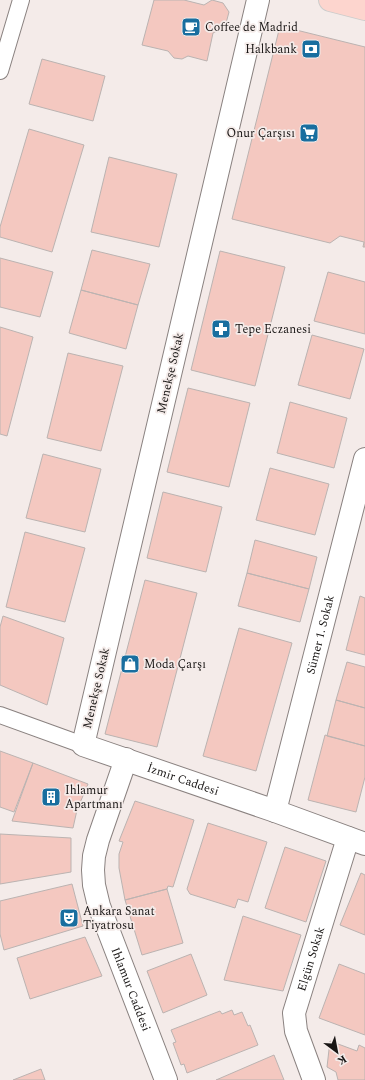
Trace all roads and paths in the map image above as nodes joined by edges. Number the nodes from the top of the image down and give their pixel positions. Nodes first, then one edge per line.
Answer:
1 (21, 0) edge
2 (258, 0) edge
3 (330, 0) edge
4 (365, 9) edge
5 (0, 71) edge
6 (365, 459) edge
7 (0, 716) edge
8 (82, 745) junction
9 (126, 759) junction
10 (275, 811) junction
11 (356, 841) edge
12 (166, 1080) edge
13 (314, 1080) edge

1 - 5 street
2 - 8 street, Menekşe Sokak
3 - 4 main road
6 - 10 street, Sümer 1. Sokak
7 - 8 street, İzmir Caddesi
8 - 9 street, İzmir Caddesi
9 - 10 street, İzmir Caddesi
9 - 12 street, Ihlamur Caddesi
10 - 11 street, İzmir Caddesi
11 - 13 street, Elgün Sokak

